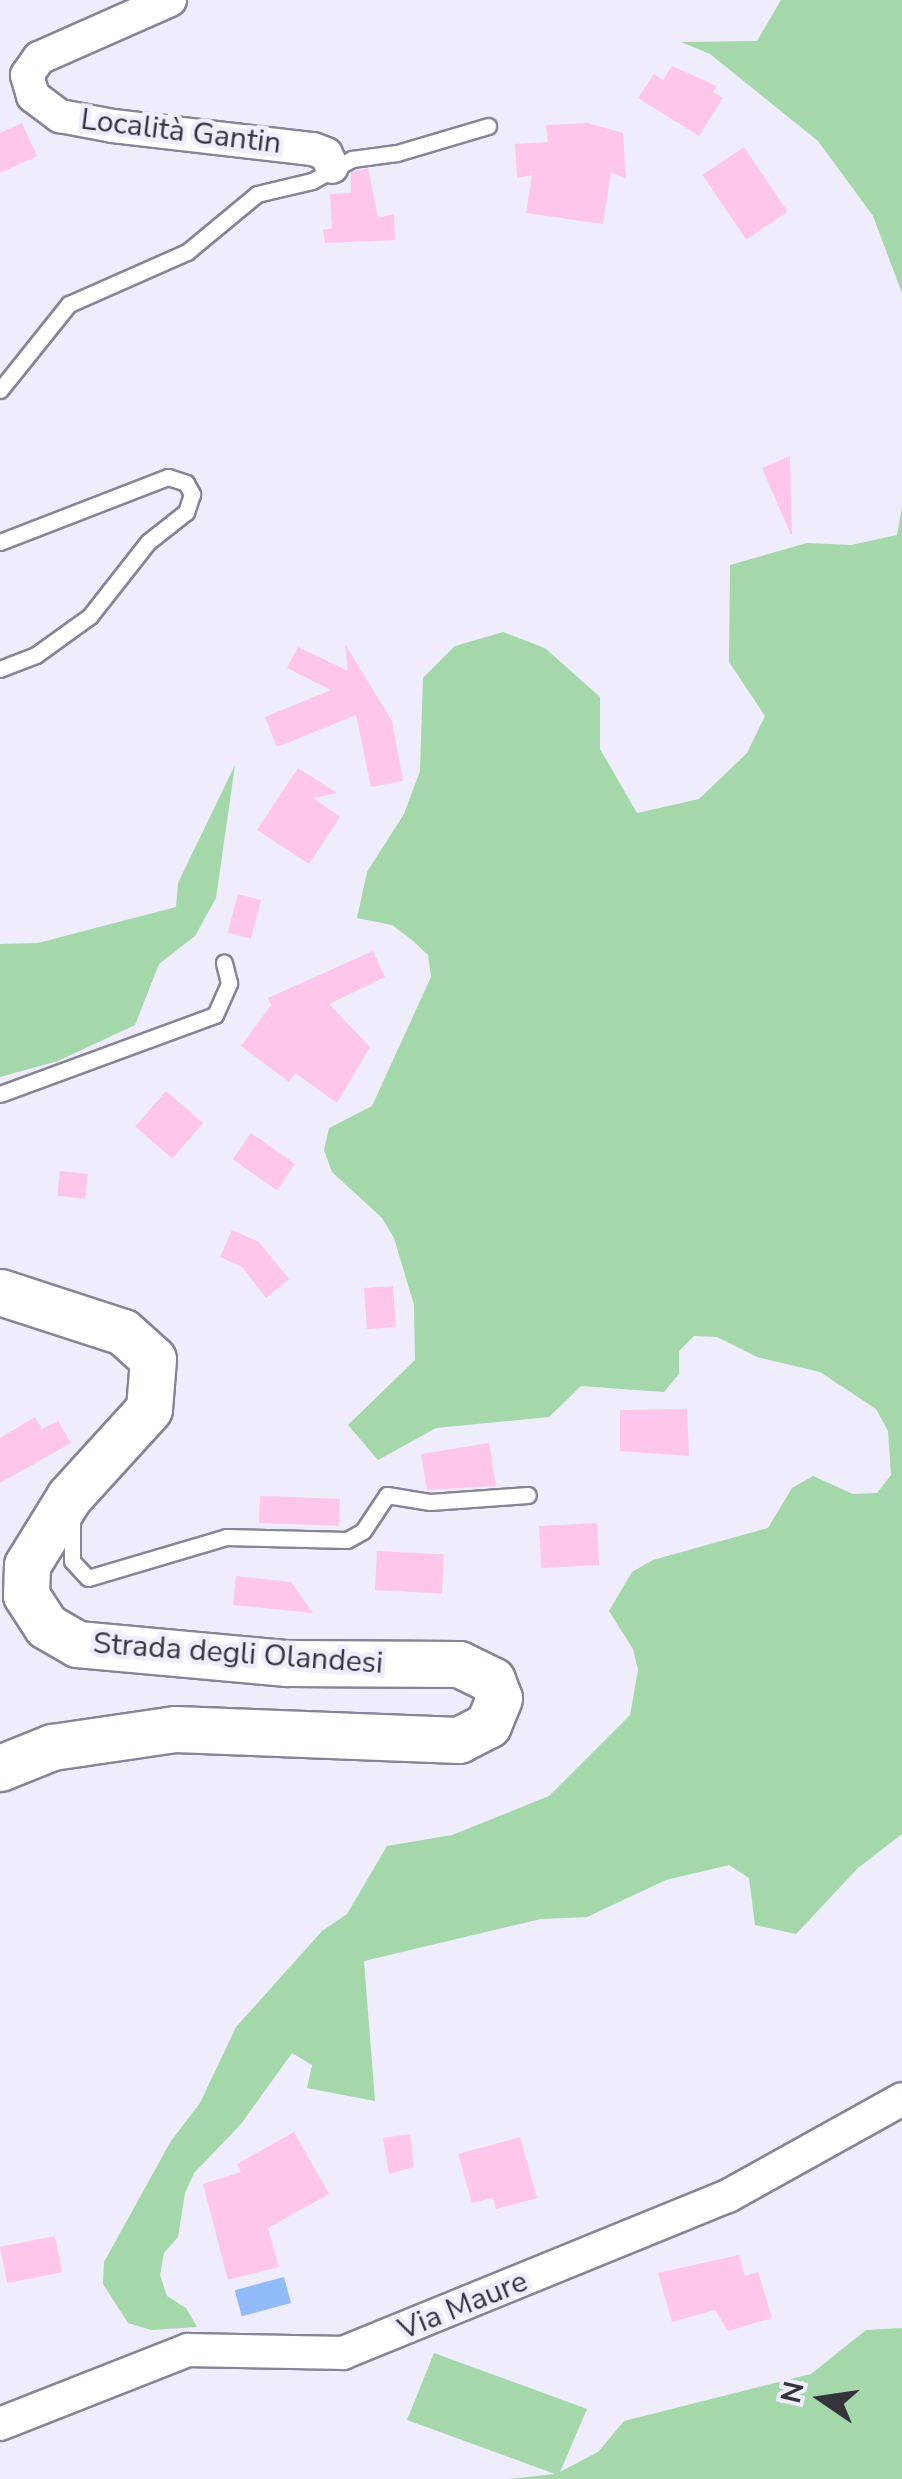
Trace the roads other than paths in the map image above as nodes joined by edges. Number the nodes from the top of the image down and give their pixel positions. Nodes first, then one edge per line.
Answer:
1 (170, 0) edge
2 (488, 126) dead end
3 (332, 167) junction
4 (0, 390) edge
5 (0, 542) edge
6 (0, 669) edge
7 (224, 963) dead end
8 (0, 1094) edge
9 (0, 1292) edge
10 (528, 1494) dead end
11 (69, 1498) junction
12 (0, 1768) edge
13 (902, 2100) edge
14 (0, 2424) edge

1 - 3 street, Località Gantin
2 - 3 lane
3 - 4 lane
5 - 6 lane
7 - 8 lane
9 - 11 main road, Strada degli Olandesi
10 - 11 lane
11 - 12 main road, Strada degli Olandesi
13 - 14 street, Via Maure

